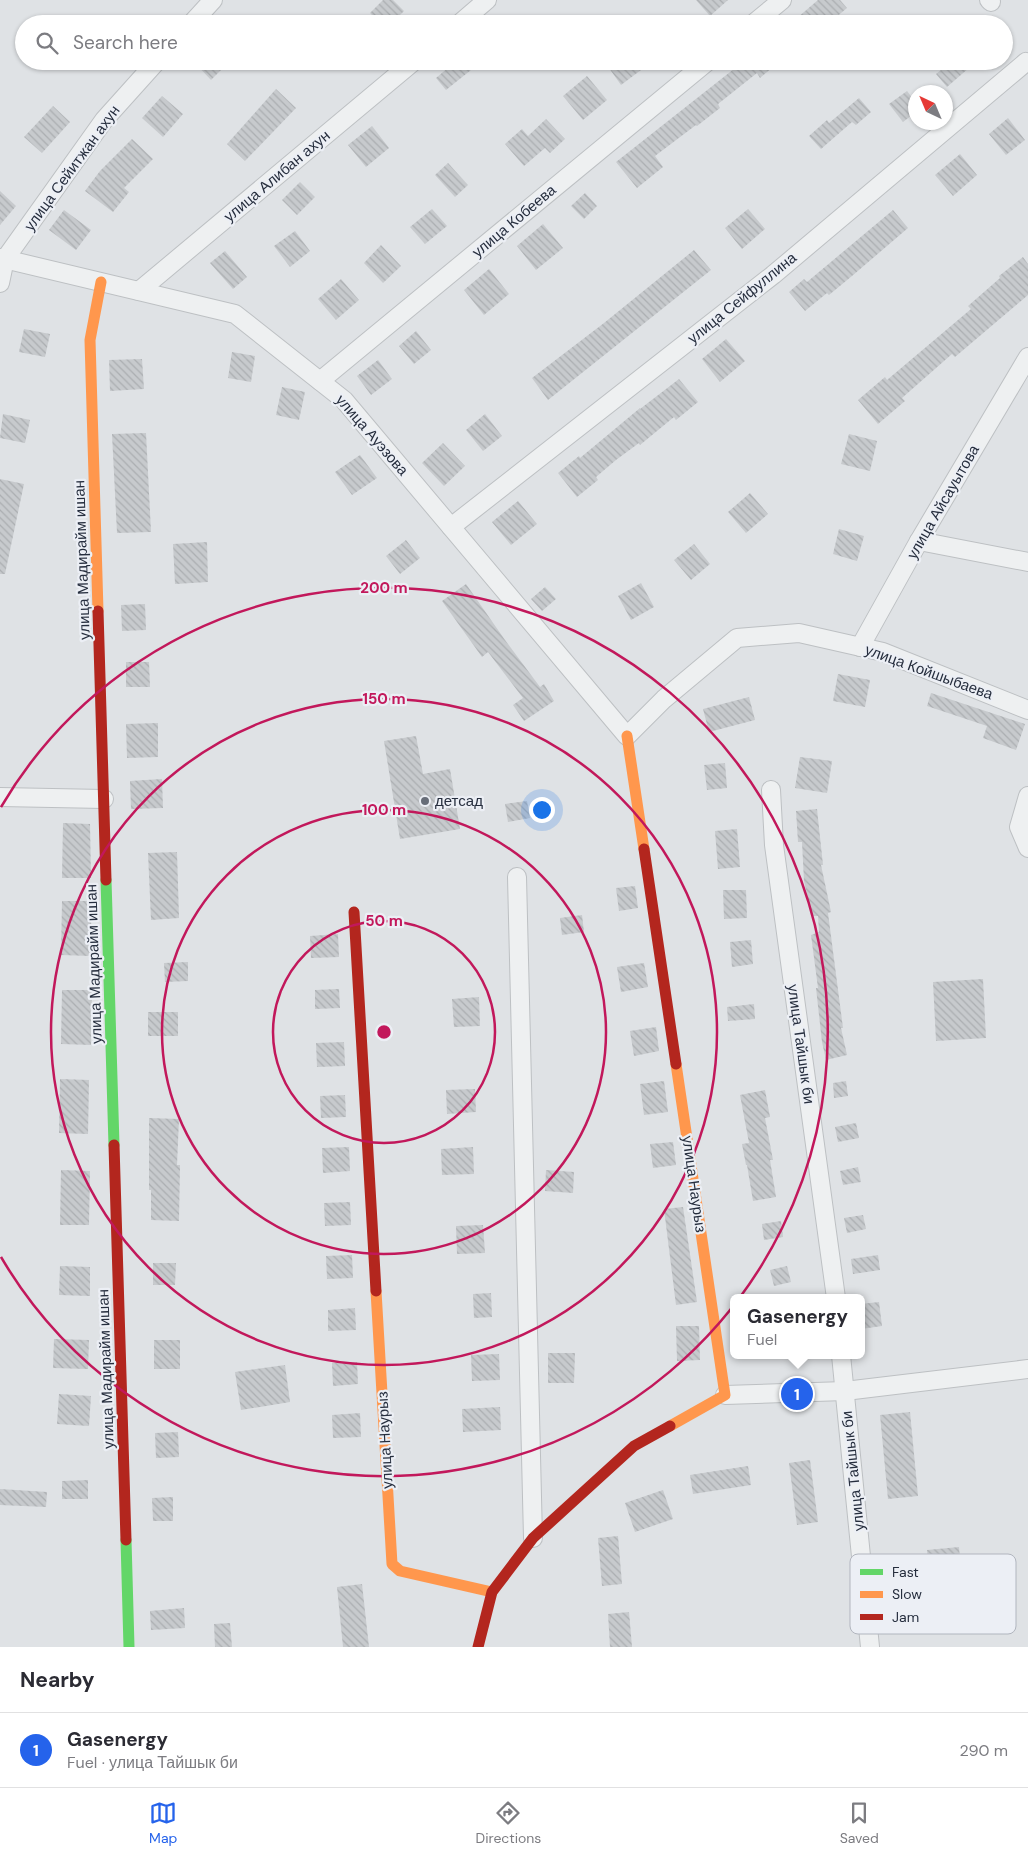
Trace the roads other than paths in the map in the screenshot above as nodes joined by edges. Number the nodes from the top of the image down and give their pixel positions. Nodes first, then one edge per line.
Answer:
1 (213, 0) edge
2 (487, 0) edge
3 (782, 0) edge
4 (199, 15) edge
5 (470, 15) edge
6 (764, 15) edge
7 (1028, 63) edge
8 (149, 70) edge
9 (403, 70) edge
10 (697, 70) edge
11 (2, 259) edge
12 (101, 282) junction
13 (0, 283) edge
14 (139, 291) junction
15 (1028, 357) edge
16 (320, 381) junction
17 (451, 527) junction
18 (919, 542) junction
19 (1028, 562) edge
20 (860, 647) junction
21 (1028, 710) edge
22 (627, 736) junction
23 (771, 790) dead end
24 (1028, 796) edge
25 (0, 797) edge
26 (104, 799) junction
27 (1028, 848) edge
28 (518, 877) dead end
29 (354, 912) dead end
30 (835, 1294) edge
31 (841, 1359) edge
32 (1028, 1369) edge
33 (845, 1391) junction
34 (725, 1395) junction
35 (533, 1538) junction
36 (861, 1554) edge
37 (492, 1592) junction
38 (869, 1634) edge
39 (129, 1647) edge
40 (478, 1647) edge
41 (870, 1647) edge

1 - 4 street
2 - 5 street
3 - 6 street
7 - 17 street, улица Сейфуллина
8 - 11 street, улица Сейитжан ахун
9 - 14 street, улица Алибан ахун
10 - 16 street, улица Кобеева
11 - 12 street, улица Ауэзова
11 - 13 street, улица Сейитжан ахун
12 - 14 street, улица Ауэзова
12 - 26 street, улица Мадирайм ишан
14 - 16 street, улица Ауэзова
15 - 18 street, улица Айсауытова
16 - 17 street, улица Ауэзова
17 - 22 street, улица Ауэзова
18 - 19 street
18 - 20 street, улица Айсауытова
20 - 21 street, улица Койшыбаева
20 - 22 street, улица Койшыбаева
22 - 34 street, улица Наурыз
23 - 30 street, улица Тайшык би
24 - 27 street
25 - 26 street
26 - 39 street, улица Мадирайм ишан
28 - 35 street
29 - 37 street, улица Наурыз
31 - 33 street, улица Тайшык би
32 - 33 street
33 - 34 street
33 - 36 street, улица Тайшык би
34 - 35 street
35 - 37 street
37 - 40 street
38 - 41 street, улица Тайшык би

